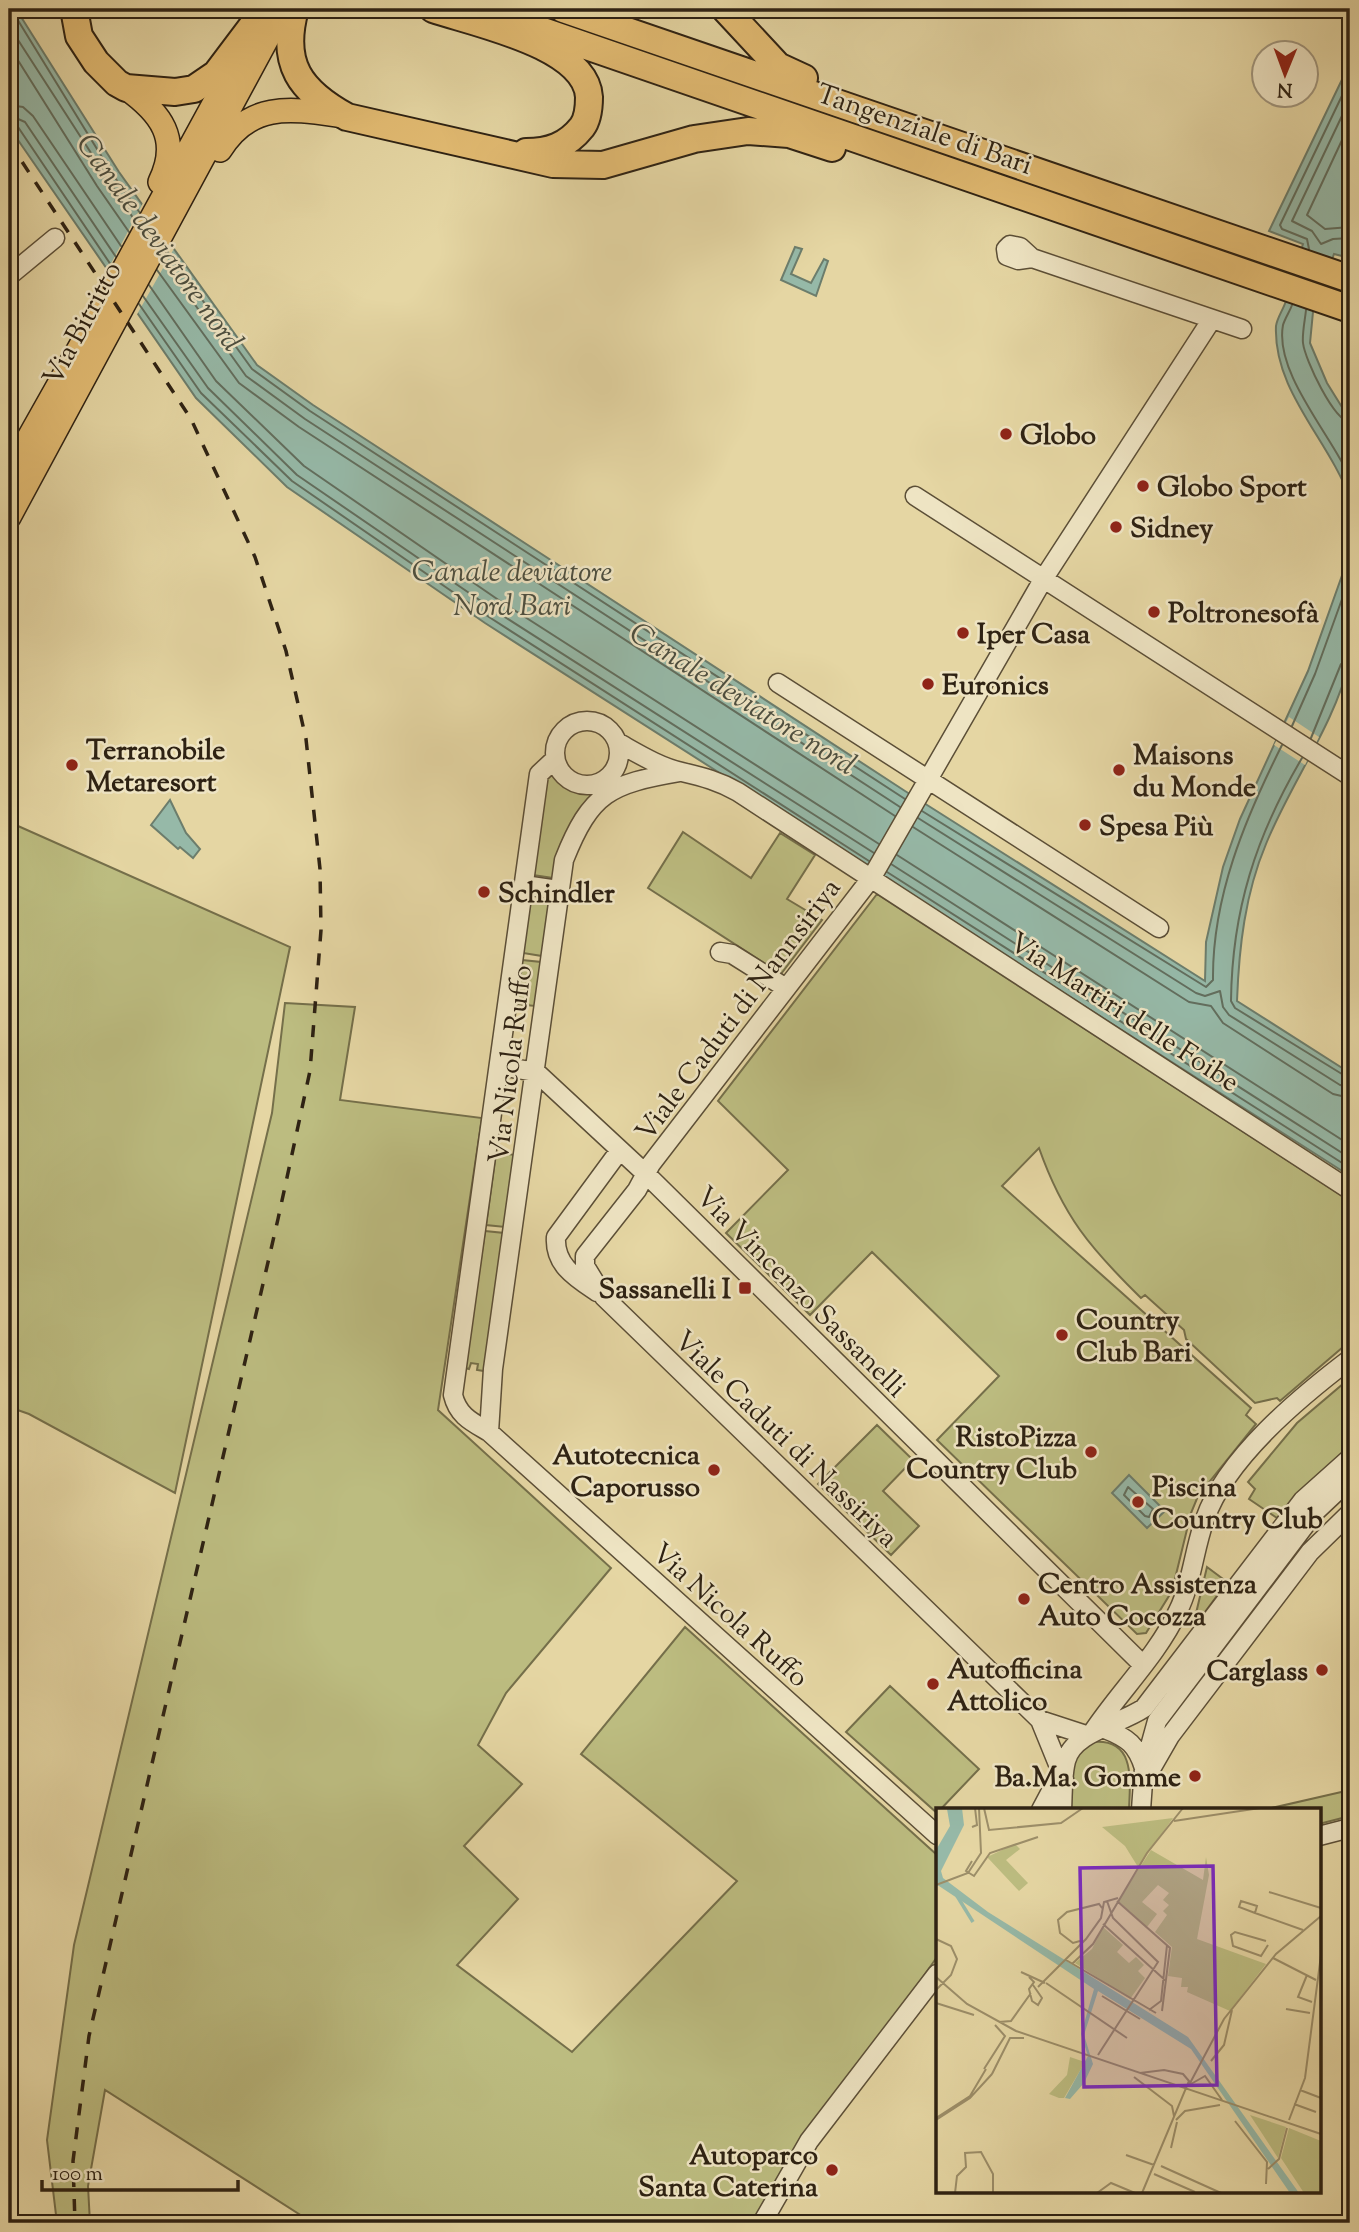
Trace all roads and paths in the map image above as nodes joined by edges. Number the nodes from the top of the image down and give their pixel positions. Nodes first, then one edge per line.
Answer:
1 (265, 9) edge
2 (284, 9) edge
3 (295, 9) edge
4 (433, 9) edge
5 (479, 9) edge
6 (563, 9) edge
7 (725, 9) edge
8 (76, 12) edge
9 (126, 88) junction
10 (218, 114) junction
11 (347, 117) junction
12 (893, 122) junction
13 (511, 152) junction
14 (1044, 202) junction
15 (55, 238) dead end
16 (1031, 258) dead end
17 (9, 276) edge
18 (1343, 276) edge
19 (1338, 305) edge
20 (1212, 319) junction
21 (1242, 329) dead end
22 (79, 367) junction
23 (9, 473) edge
24 (915, 496) dead end
25 (9, 517) edge
26 (1044, 578) junction
27 (778, 683) dead end
28 (617, 742) junction
29 (555, 759) junction
30 (681, 772) junction
31 (1350, 776) edge
32 (612, 783) junction
33 (925, 786) junction
34 (872, 877) junction
35 (524, 885) junction
36 (558, 890) junction
37 (1159, 928) dead end
38 (720, 952) dead end
39 (786, 988) junction
40 (499, 1066) junction
41 (536, 1072) junction
42 (620, 1150) junction
43 (646, 1174) junction
44 (1350, 1190) edge
45 (604, 1297) junction
46 (1350, 1359) edge
47 (489, 1432) junction
48 (1350, 1458) edge
49 (1350, 1479) edge
50 (1350, 1513) edge
51 (1143, 1665) junction
52 (1040, 1720) junction
53 (1094, 1732) junction
54 (1143, 1776) junction
55 (1064, 1779) junction
56 (1042, 1808) edge
57 (1062, 1808) edge
58 (1141, 1808) edge
59 (1350, 1828) edge
60 (936, 1834) edge
61 (1320, 1836) edge
62 (936, 1974) edge
63 (762, 2223) edge

1 - 9 highway
1 - 10 main road, Via Bitritto
2 - 10 main road, Via Bitritto
3 - 11 highway
4 - 13 highway
5 - 14 highway, Tangenziale di Bari
6 - 12 highway, Tangenziale di Bari
7 - 12 highway
8 - 9 highway
9 - 22 main road
10 - 22 main road, Via Bitritto
11 - 13 highway
11 - 22 main road
12 - 18 highway, Tangenziale di Bari
13 - 14 highway
14 - 19 highway, Tangenziale di Bari
15 - 17 street
16 - 20 street
20 - 21 street
20 - 26 street
22 - 23 main road, Via Bitritto
22 - 25 main road, Via Bitritto
24 - 26 street
26 - 31 street
26 - 33 street
27 - 33 street
28 - 29 street
28 - 30 street, Via Martiri delle Foibe
28 - 32 street
29 - 32 street
29 - 35 street, Via Nicola Ruffo
30 - 32 street
30 - 34 street, Via Martiri delle Foibe
32 - 36 street, Via Nicola Ruffo
33 - 34 street
33 - 37 street
34 - 39 street, Viale Caduti di Nannsiriya
34 - 44 street, Via Martiri delle Foibe
35 - 36 street
35 - 40 street, Via Nicola Ruffo
36 - 41 street, Via Nicola Ruffo
38 - 39 street
39 - 43 street, Viale Caduti di Nannsiriya
40 - 41 street
40 - 47 street, Via Nicola Ruffo
41 - 42 street, Via Vincenzo Sassanelli
41 - 47 street, Via Nicola Ruffo
42 - 43 street, Via Vincenzo Sassanelli
42 - 45 street
43 - 45 street, Viale Caduti di Nassiriya
43 - 51 street, Via Vincenzo Sassanelli
45 - 52 street, Viale Caduti di Nassiriya
46 - 51 street
47 - 60 street, Via Nicola Ruffo
48 - 53 street
49 - 54 street
50 - 54 street
51 - 53 street
52 - 53 street
52 - 55 street
53 - 54 street
53 - 55 street
54 - 58 street
55 - 56 street
55 - 57 street
59 - 61 street
62 - 63 street

